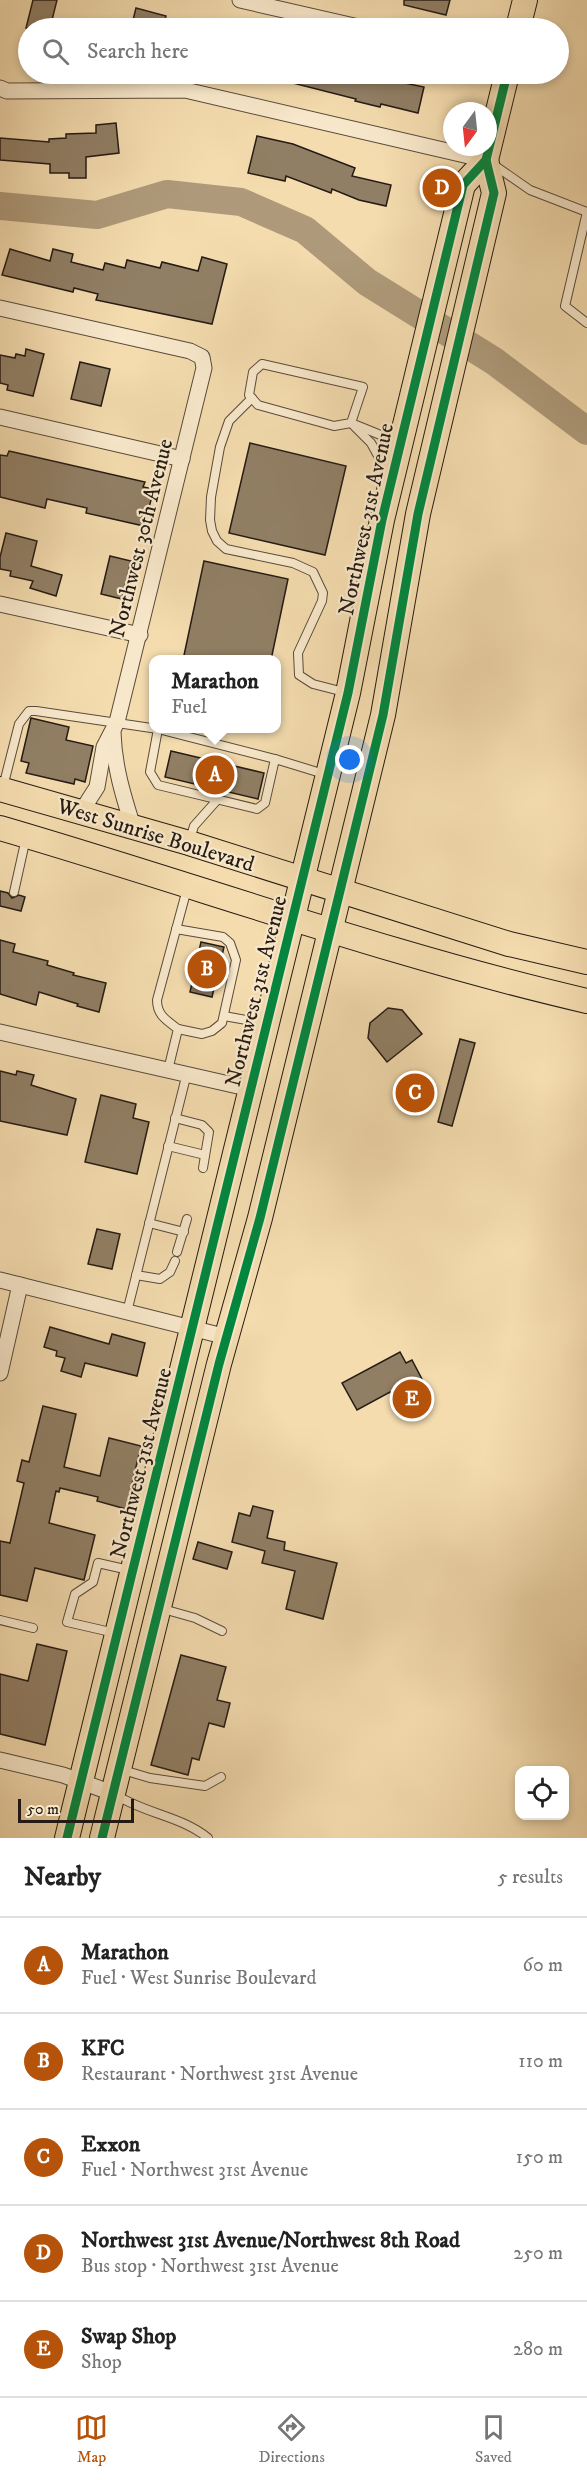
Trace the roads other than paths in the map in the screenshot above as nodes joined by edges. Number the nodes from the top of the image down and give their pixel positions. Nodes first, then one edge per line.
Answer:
1 (240, 0) edge
2 (525, 0) edge
3 (319, 18) edge
4 (520, 18) edge
5 (505, 84) edge
6 (0, 88) edge
7 (486, 159) junction
8 (587, 212) edge
9 (0, 308) edge
10 (587, 323) edge
11 (252, 398) junction
12 (0, 417) edge
13 (351, 423) junction
14 (182, 459) junction
15 (394, 471) junction
16 (418, 514) junction
17 (0, 604) edge
18 (140, 635) junction
19 (348, 693) junction
20 (115, 725) junction
21 (149, 728) edge
22 (157, 733) edge
23 (174, 733) edge
24 (275, 759) junction
25 (328, 776) junction
26 (1, 789) edge
27 (218, 799) junction
28 (81, 812) junction
29 (133, 827) junction
30 (0, 828) edge
31 (27, 836) junction
32 (189, 843) junction
33 (304, 879) junction
34 (188, 886) junction
35 (341, 890) junction
36 (14, 892) dead end
37 (293, 920) junction
38 (176, 929) junction
39 (331, 932) junction
40 (587, 962) edge
41 (587, 1001) edge
42 (224, 1016) junction
43 (268, 1024) junction
44 (178, 1029) junction
45 (0, 1032) edge
46 (168, 1070) junction
47 (187, 1073) junction
48 (251, 1089) junction
49 (175, 1118) junction
50 (168, 1146) junction
51 (205, 1155) junction
52 (202, 1168) dead end
53 (187, 1219) dead end
54 (149, 1223) junction
55 (184, 1232) junction
56 (136, 1275) junction
57 (0, 1280) edge
58 (20, 1285) junction
59 (127, 1312) junction
60 (192, 1328) junction
61 (227, 1337) junction
62 (0, 1373) edge
63 (133, 1570) junction
64 (158, 1608) junction
65 (0, 1620) edge
66 (33, 1628) dead end
67 (222, 1631) dead end
68 (117, 1634) junction
69 (0, 1760) edge
70 (119, 1769) junction
71 (221, 1777) dead end
72 (81, 1781) junction
73 (112, 1793) junction
74 (67, 1838) edge
75 (102, 1838) edge
76 (208, 1838) edge

1 - 3 street
2 - 4 main road
5 - 7 main road, Northwest 31st Avenue
6 - 7 street
7 - 8 lane
7 - 15 main road, Northwest 31st Avenue
7 - 16 main road, Northwest 31st Avenue
8 - 10 lane
9 - 14 street, Northwest 30th Avenue
11 - 13 lane
11 - 13 lane
11 - 19 lane
12 - 14 street
13 - 15 lane
13 - 15 lane
14 - 18 street, Northwest 30th Avenue
15 - 16 main road
15 - 19 main road, Northwest 31st Avenue
16 - 35 main road, Northwest 31st Avenue
17 - 18 street
18 - 20 street, Northwest 30th Avenue
19 - 25 main road, Northwest 31st Avenue
20 - 21 lane
20 - 26 lane
20 - 28 street, Northwest 30th Avenue
20 - 29 street, Northwest 30th Avenue
22 - 27 lane
23 - 24 lane
24 - 25 lane
24 - 27 lane
25 - 33 main road, Northwest 31st Avenue
26 - 28 main road, West Sunrise Boulevard
27 - 32 lane
28 - 29 main road, West Sunrise Boulevard
29 - 32 main road, West Sunrise Boulevard
30 - 31 main road, West Sunrise Boulevard
31 - 34 main road, West Sunrise Boulevard
31 - 36 lane
32 - 33 main road, West Sunrise Boulevard
33 - 35 main road, West Sunrise Boulevard
33 - 37 main road, Northwest 31st Avenue
34 - 37 main road, West Sunrise Boulevard
34 - 38 lane
35 - 39 main road, Northwest 31st Avenue
35 - 40 main road, West Sunrise Boulevard
37 - 39 main road, West Sunrise Boulevard
37 - 43 main road, Northwest 31st Avenue
38 - 42 lane
38 - 44 lane
39 - 41 main road, West Sunrise Boulevard
39 - 61 main road, Northwest 31st Avenue
42 - 43 lane
42 - 44 lane
43 - 48 main road, Northwest 31st Avenue
44 - 46 lane
45 - 46 street
46 - 47 street
47 - 48 street
47 - 49 lane
48 - 60 main road, Northwest 31st Avenue
49 - 50 lane
49 - 51 lane
50 - 51 lane
50 - 54 lane
51 - 52 lane
53 - 55 lane
54 - 55 lane
54 - 56 lane
55 - 56 lane
56 - 59 lane
57 - 58 street
58 - 59 street
58 - 62 street
59 - 60 street
60 - 61 street
60 - 63 main road, Northwest 31st Avenue
61 - 64 main road, Northwest 31st Avenue
63 - 68 main road, Northwest 31st Avenue
63 - 68 lane
64 - 67 lane
64 - 70 main road, Northwest 31st Avenue
65 - 66 lane
68 - 72 main road, Northwest 31st Avenue
69 - 72 street
70 - 71 lane
70 - 73 main road, Northwest 31st Avenue
72 - 73 street
72 - 74 main road, Northwest 31st Avenue
73 - 75 main road, Northwest 31st Avenue
73 - 76 lane

